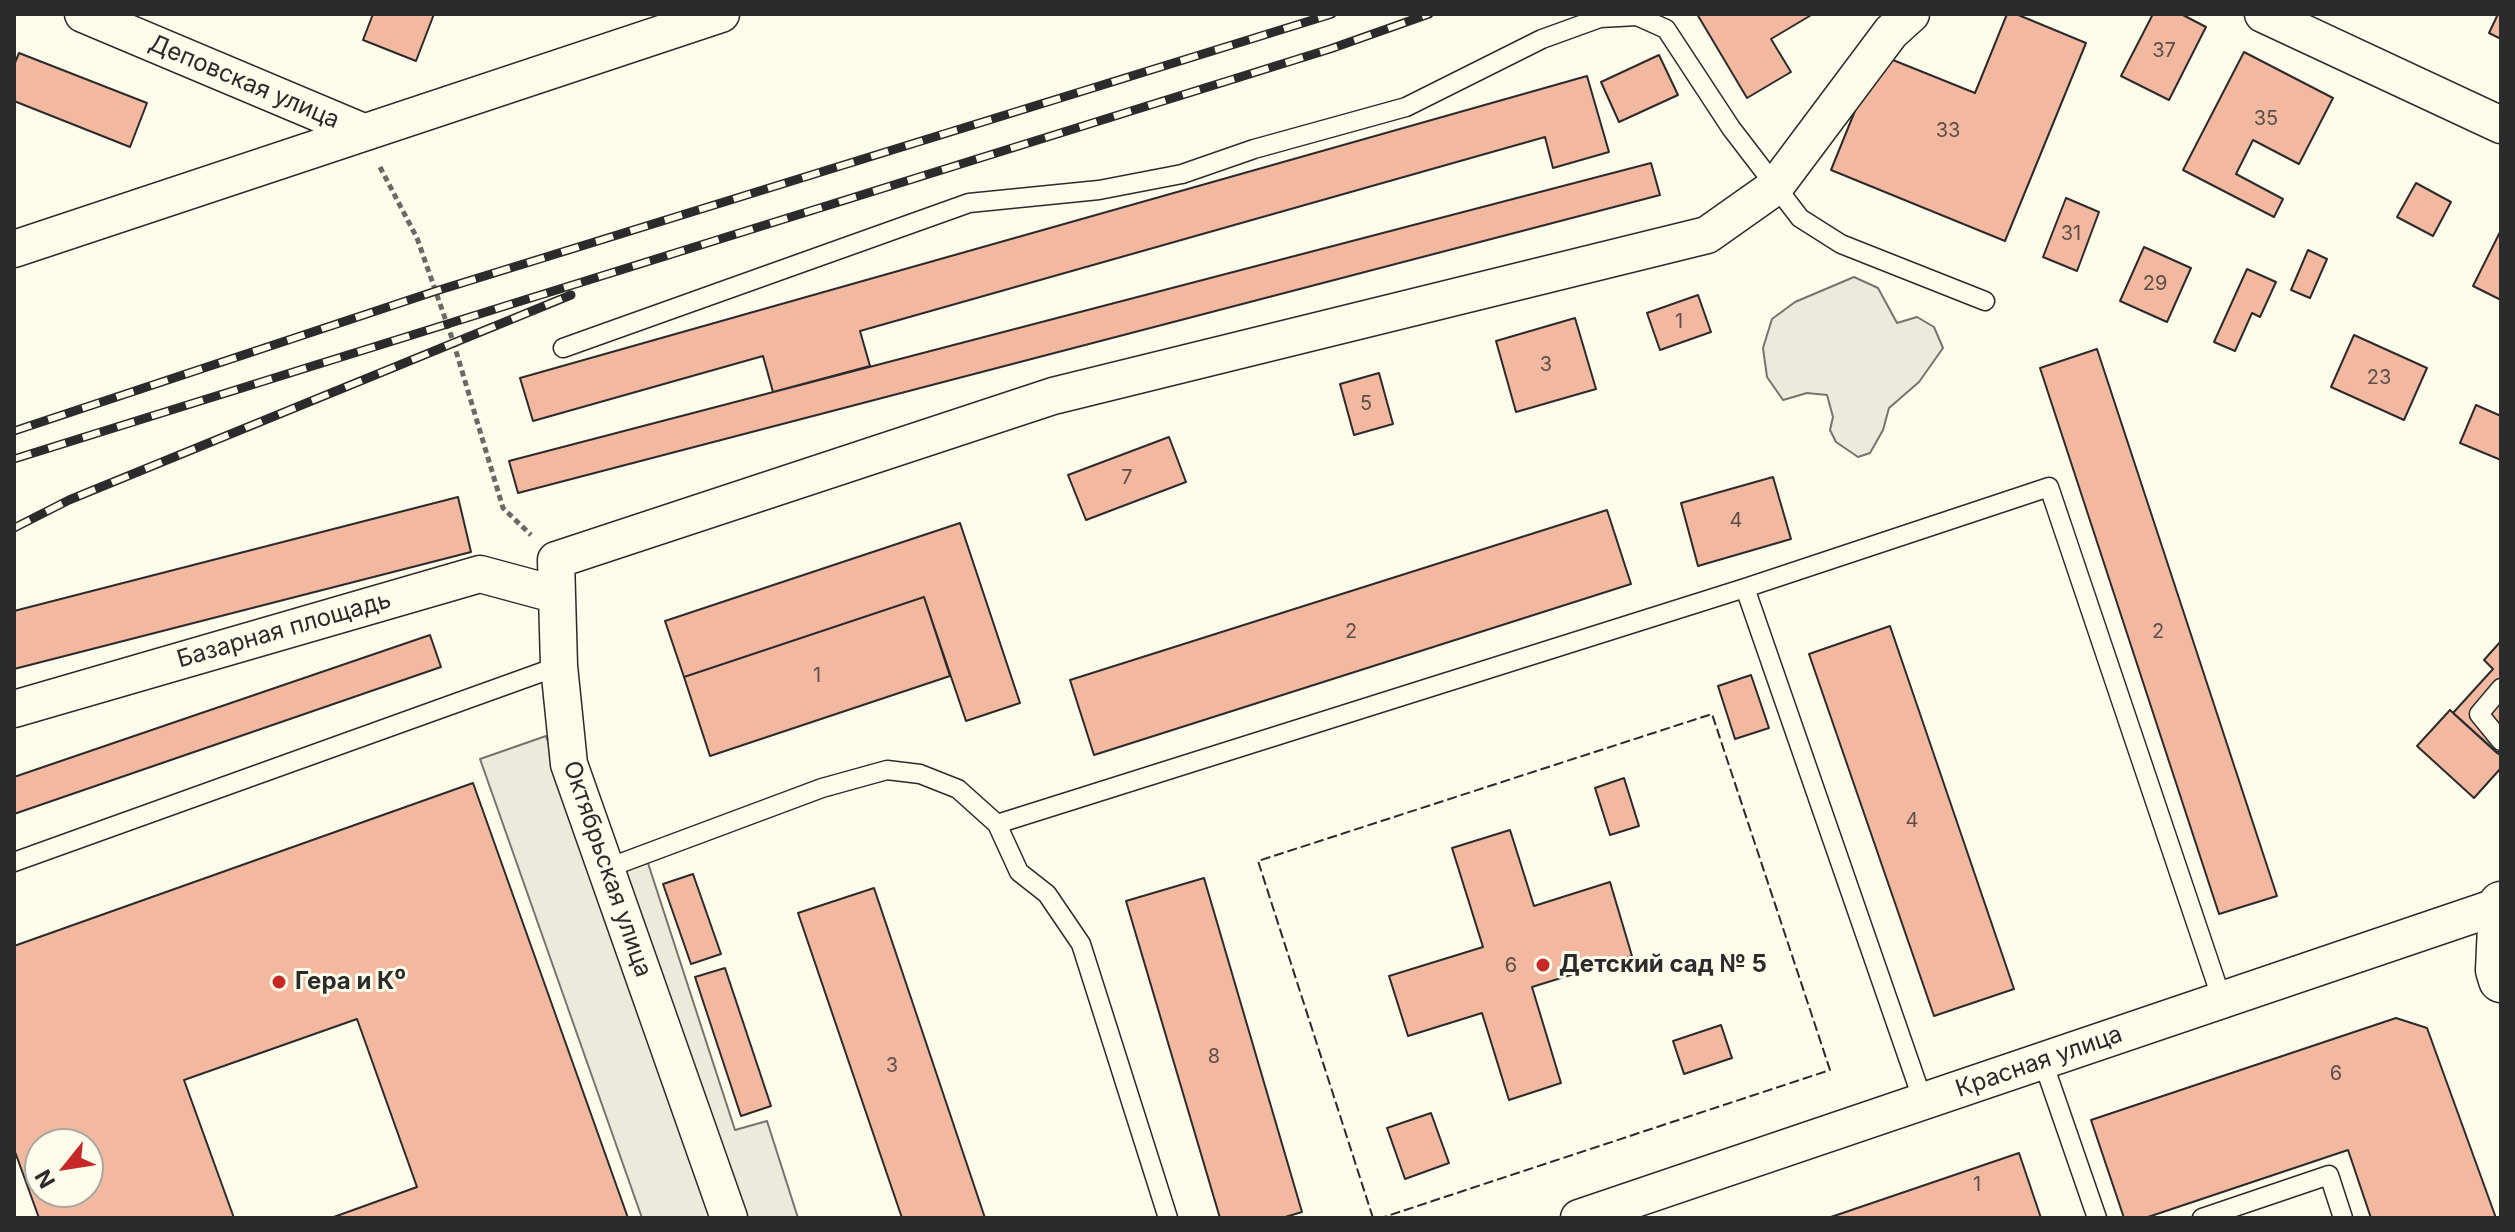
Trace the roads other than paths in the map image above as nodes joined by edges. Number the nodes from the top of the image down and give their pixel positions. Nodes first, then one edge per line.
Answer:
1 (83, 14) edge
2 (721, 14) edge
3 (1911, 14) edge
4 (2263, 14) edge
5 (1668, 22) edge
6 (2501, 125) edge
7 (361, 131) junction
8 (1775, 187) junction
9 (14, 249) edge
10 (1985, 301) dead end
11 (563, 348) dead end
12 (1745, 588) junction
13 (554, 594) junction
14 (559, 666) junction
15 (2501, 688) edge
16 (14, 709) edge
17 (2501, 741) edge
18 (997, 824) junction
19 (14, 862) edge
20 (605, 869) junction
21 (2500, 905) edge
22 (2501, 980) edge
23 (2222, 1000) junction
24 (2043, 1062) junction
25 (1923, 1101) junction
26 (729, 1218) edge
27 (1168, 1218) edge
28 (1579, 1218) edge
29 (2097, 1218) edge
30 (2202, 1218) edge
31 (2343, 1218) edge

1 - 7 street, Деповская улица
2 - 7 street
3 - 8 street
4 - 6 street
5 - 8 lane
5 - 11 lane
7 - 9 street
8 - 10 lane
8 - 13 street, Октябрьская улица
12 - 18 lane
12 - 23 lane
12 - 25 lane
13 - 14 street, Октябрьская улица
13 - 16 street, Базарная площадь
14 - 19 lane
14 - 20 street, Октябрьская улица
15 - 17 lane
18 - 20 lane
18 - 27 lane
20 - 26 street, Октябрьская улица
21 - 22 main road
21 - 23 street, Красная улица
23 - 24 street, Красная улица
24 - 25 street, Красная улица
24 - 29 lane
25 - 28 street, Красная улица
30 - 31 lane

